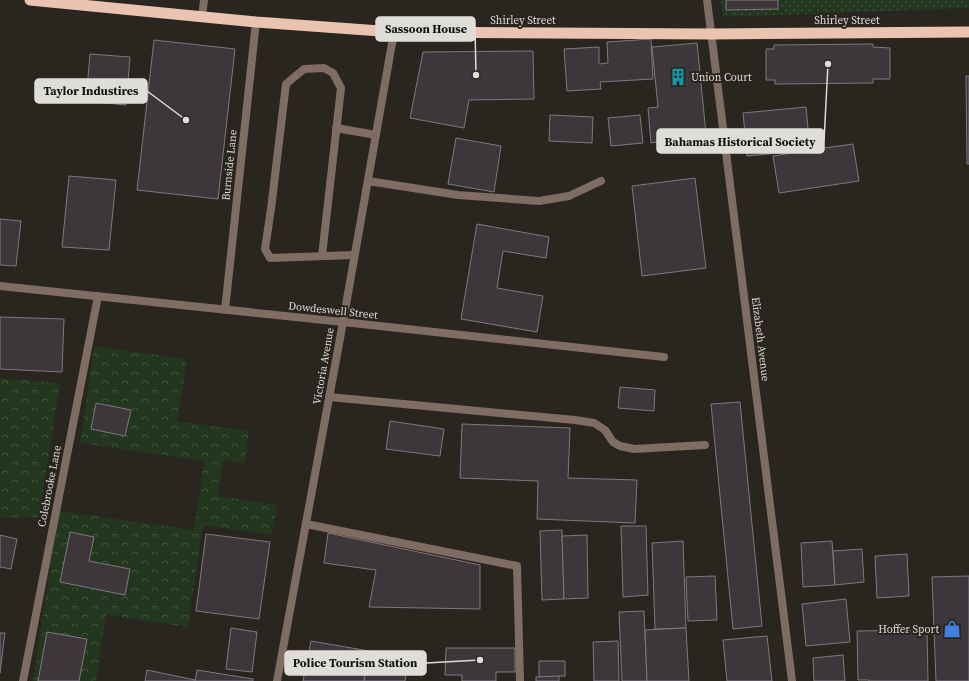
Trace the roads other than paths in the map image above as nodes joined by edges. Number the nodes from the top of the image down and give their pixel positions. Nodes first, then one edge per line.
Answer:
1 (30, 0) edge
2 (204, 0) edge
3 (708, 0) edge
4 (202, 17) junction
5 (256, 22) junction
6 (394, 32) junction
7 (969, 32) edge
8 (712, 34) junction
9 (336, 128) junction
10 (376, 135) junction
11 (368, 181) junction
12 (601, 181) dead end
13 (354, 255) junction
14 (322, 256) junction
15 (0, 286) edge
16 (98, 296) junction
17 (225, 310) junction
18 (343, 322) junction
19 (664, 357) dead end
20 (329, 397) junction
21 (705, 445) dead end
22 (306, 524) junction
23 (23, 681) edge
24 (277, 681) edge
25 (520, 681) edge
26 (792, 681) edge

1 - 4 highway, Shirley Street
2 - 4 street
3 - 8 street, Elizabeth Avenue
4 - 5 highway, Shirley Street
5 - 6 highway, Shirley Street
5 - 17 street, Burnside Lane
6 - 8 highway, Shirley Street
6 - 10 street, Victoria Avenue
7 - 8 highway, Shirley Street
8 - 26 street, Elizabeth Avenue
9 - 10 street
9 - 14 street
9 - 14 street
10 - 11 street, Victoria Avenue
11 - 12 street
11 - 13 street, Victoria Avenue
13 - 14 street
13 - 18 street, Victoria Avenue
15 - 16 street, Dowdeswell Street
16 - 17 street, Dowdeswell Street
16 - 23 street, Colebrooke Lane
17 - 18 street, Dowdeswell Street
18 - 19 street, Dowdeswell Street
18 - 20 street, Victoria Avenue
20 - 21 street
20 - 22 street, Victoria Avenue
22 - 24 street, Victoria Avenue
22 - 25 street

